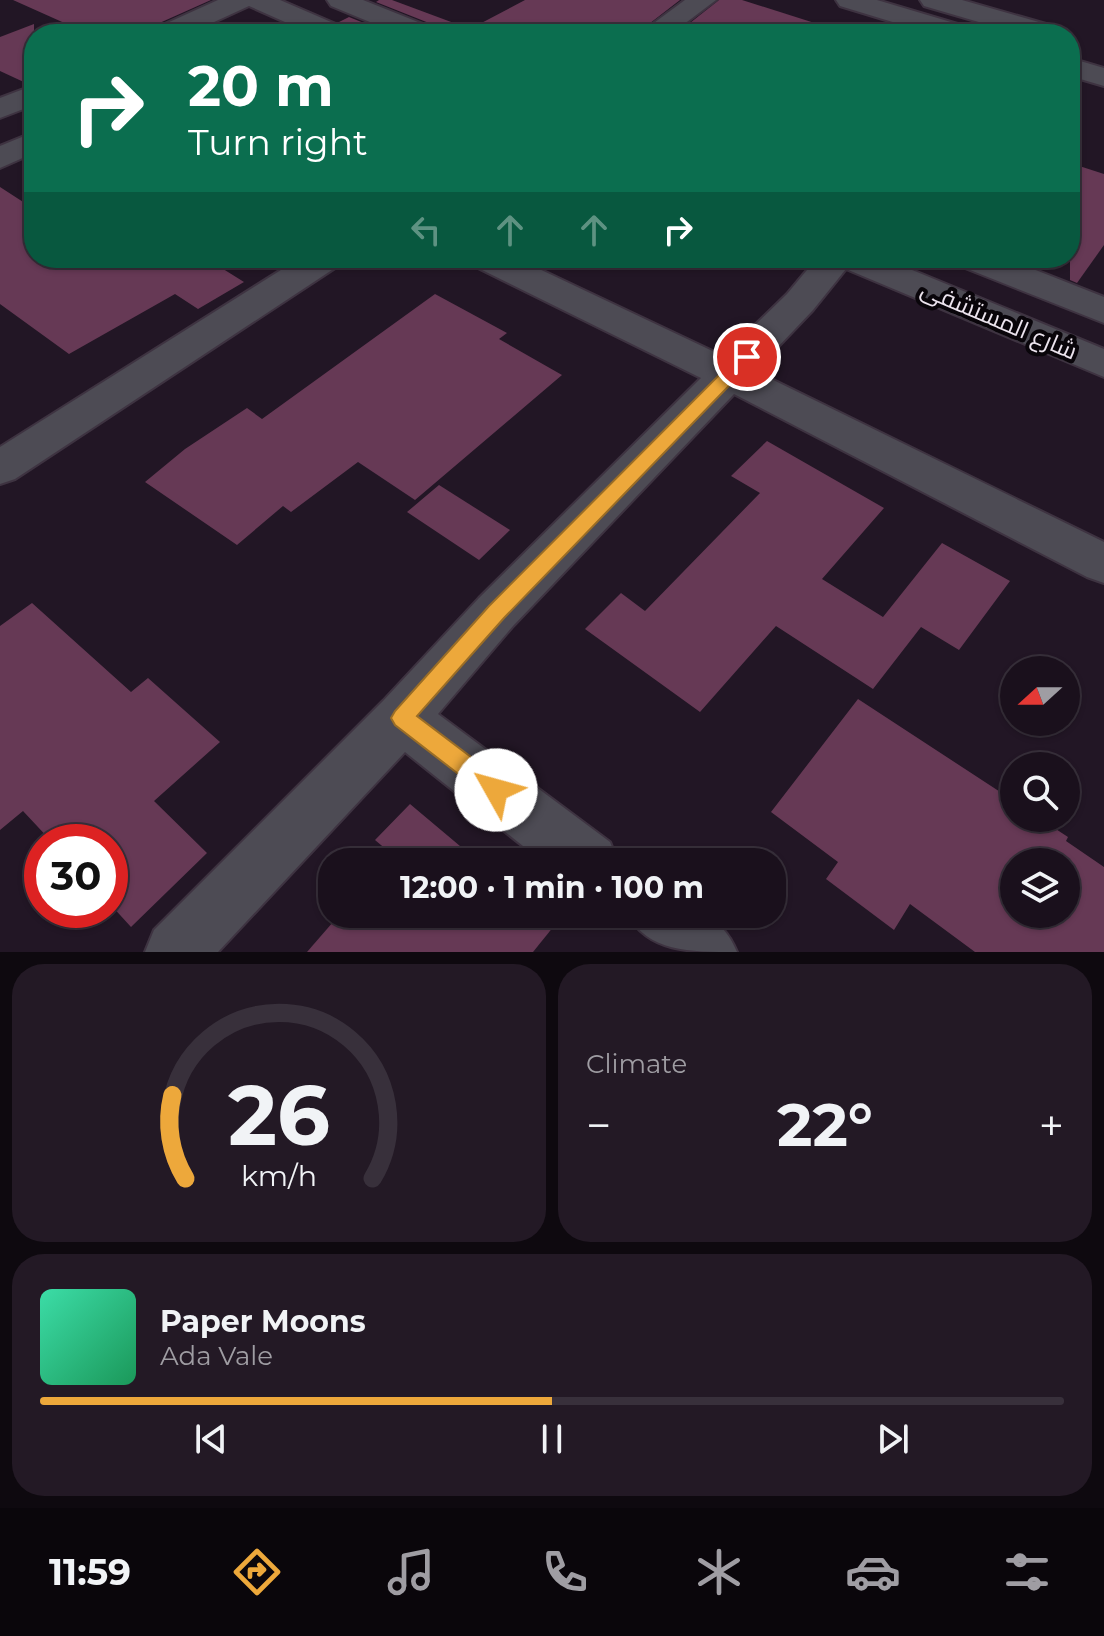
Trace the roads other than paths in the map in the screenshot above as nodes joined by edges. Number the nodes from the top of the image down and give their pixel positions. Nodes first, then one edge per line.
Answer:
1 (240, 0) edge
2 (258, 0) edge
3 (340, 0) edge
4 (703, 0) edge
5 (849, 0) edge
6 (933, 0) edge
7 (295, 17) junction
8 (188, 24) edge
9 (281, 24) edge
10 (311, 24) edge
11 (399, 24) edge
12 (668, 24) edge
13 (928, 24) edge
14 (1016, 24) edge
15 (1080, 43) edge
16 (1104, 50) edge
17 (1080, 70) edge
18 (1104, 77) edge
19 (24, 98) edge
20 (0, 109) edge
21 (24, 146) edge
22 (0, 158) edge
23 (310, 268) edge
24 (508, 268) edge
25 (828, 268) edge
26 (875, 268) edge
27 (998, 268) edge
28 (1104, 311) edge
29 (1104, 364) edge
30 (729, 375) junction
31 (0, 468) edge
32 (1104, 564) edge
33 (402, 718) junction
34 (571, 848) edge
35 (675, 928) edge
36 (176, 952) edge
37 (706, 952) edge

1 - 8 street
2 - 7 street
3 - 11 street
4 - 12 street
5 - 13 street
6 - 14 street
7 - 9 street
7 - 10 street
15 - 16 street
17 - 18 street
19 - 20 street
21 - 22 street
23 - 31 street
24 - 30 street
25 - 30 street
26 - 29 street, شارع المستشفى
27 - 28 street, شارع المستشفى
30 - 32 street
30 - 33 street
33 - 34 street
33 - 36 street
35 - 37 street

